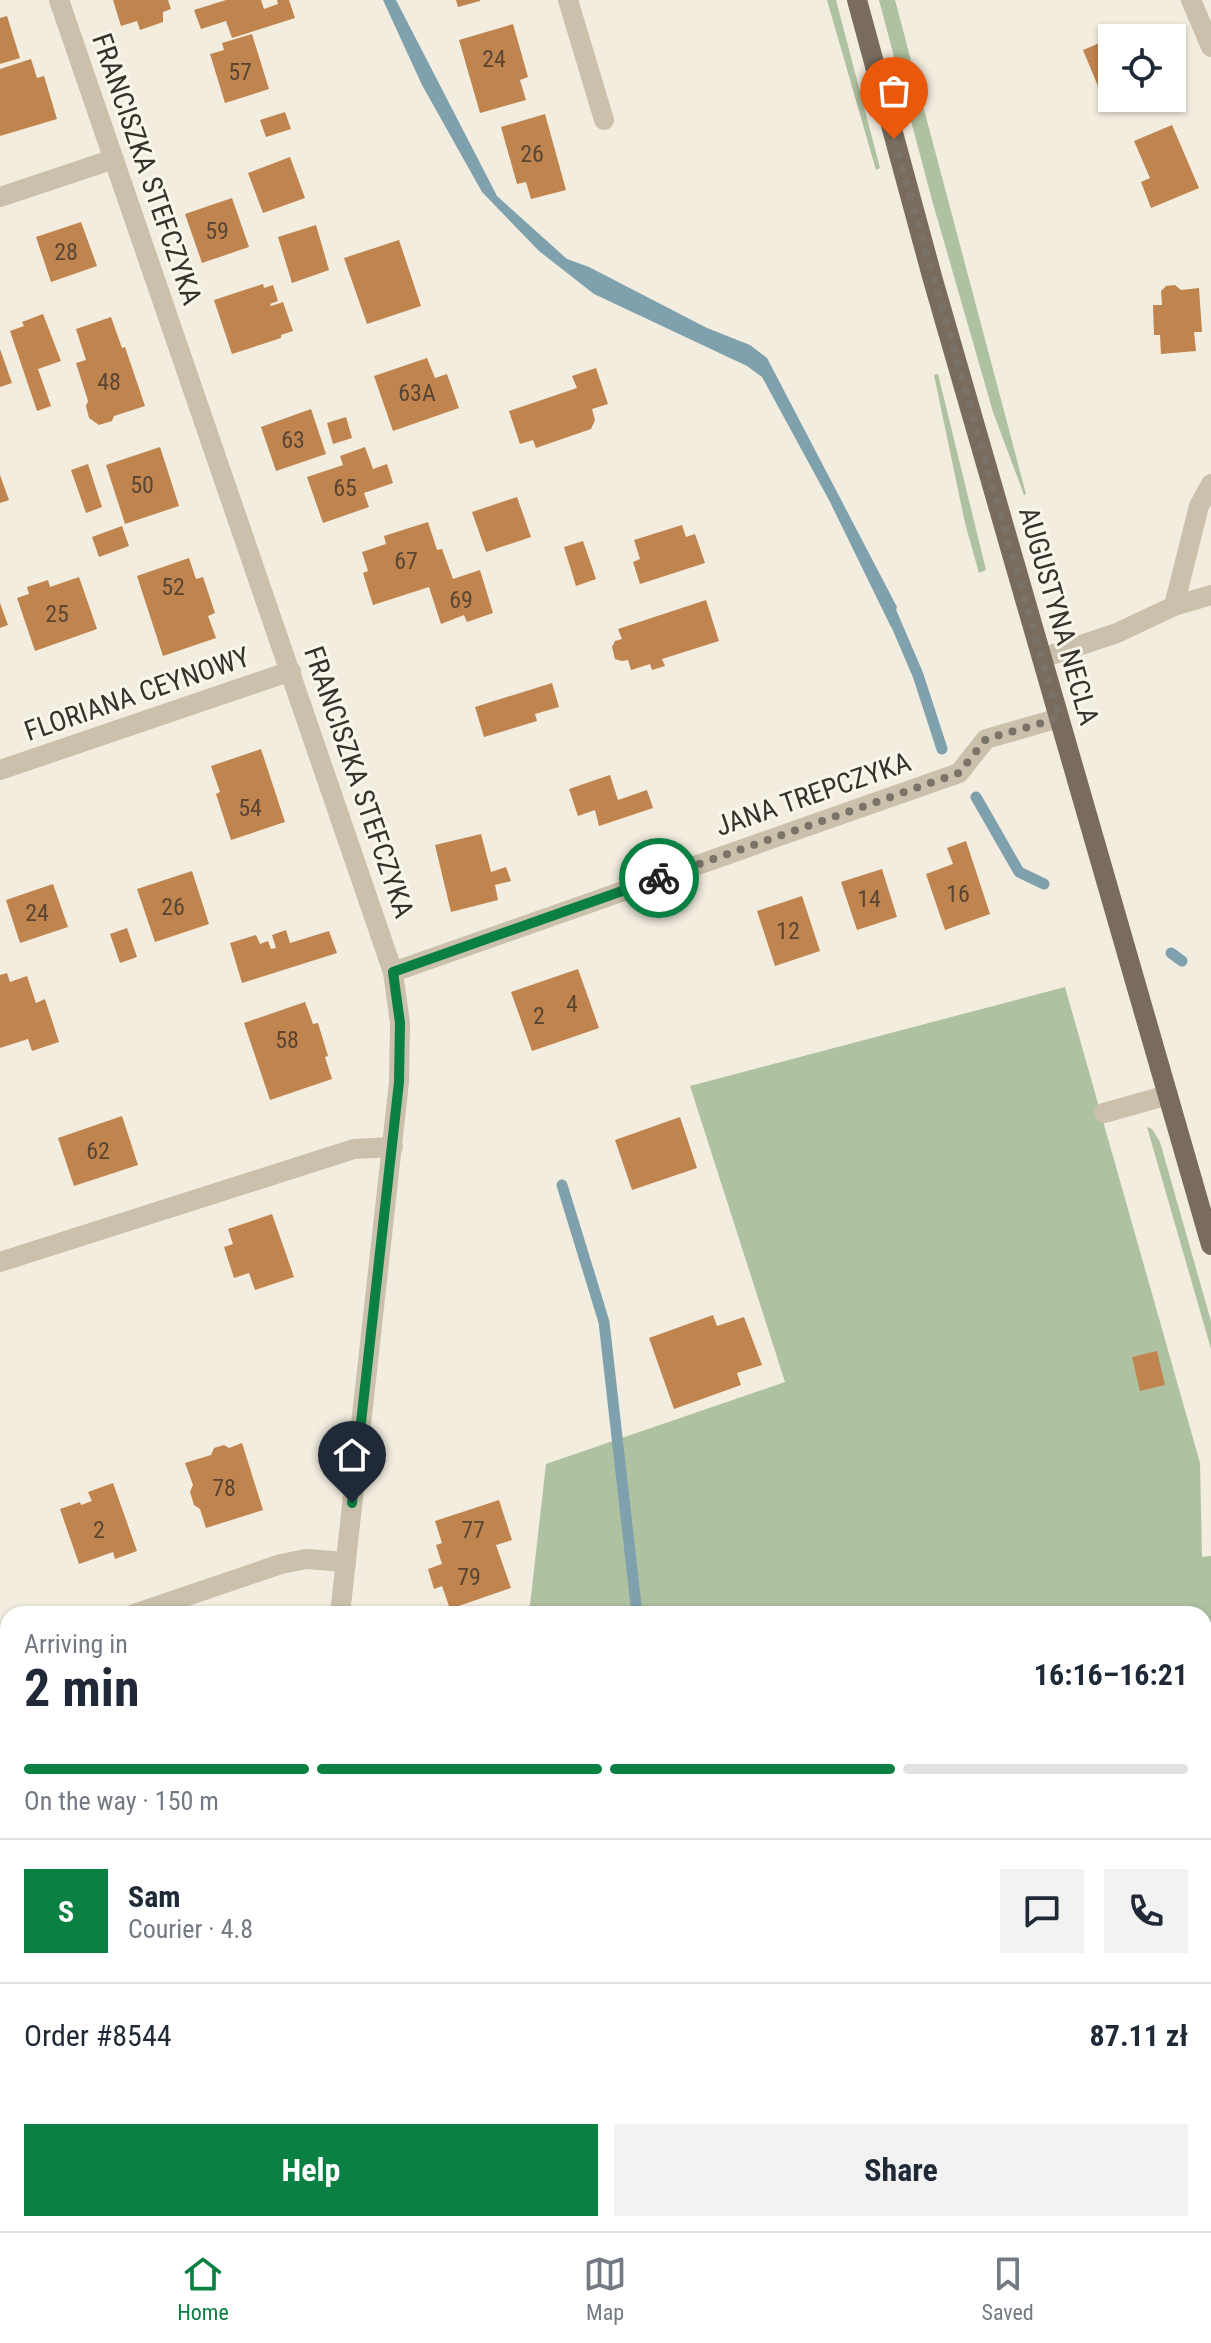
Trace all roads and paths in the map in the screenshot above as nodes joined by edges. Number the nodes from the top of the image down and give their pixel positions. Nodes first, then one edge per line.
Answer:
1 (59, 0) edge
2 (568, 0) edge
3 (857, 0) edge
4 (1191, 0) edge
5 (1211, 47) edge
6 (604, 120) dead end
7 (114, 159) junction
8 (0, 197) edge
9 (1211, 484) edge
10 (1211, 595) edge
11 (1174, 606) junction
12 (1042, 658) junction
13 (291, 671) junction
14 (1059, 718) junction
15 (0, 770) edge
16 (393, 972) junction
17 (1168, 1095) junction
18 (1104, 1113) dead end
19 (393, 1147) junction
20 (1211, 1245) edge
21 (0, 1262) edge
22 (346, 1562) junction
23 (158, 1606) edge
24 (341, 1606) edge

1 - 7 street, FRANCISZKA STEFCZYKA
2 - 6 street
3 - 12 main road, AUGUSTYNA NECLA
4 - 5 street
7 - 8 street
7 - 13 street, FRANCISZKA STEFCZYKA
9 - 11 street
10 - 11 street
11 - 12 street
12 - 14 main road, AUGUSTYNA NECLA
13 - 15 street, FLORIANA CEYNOWY
13 - 16 street, FRANCISZKA STEFCZYKA
14 - 16 street, JANA TREPCZYKA
14 - 17 main road, AUGUSTYNA NECLA
16 - 19 street, FRANCISZKA STEFCZYKA
17 - 18 street
17 - 20 main road, AUGUSTYNA NECLA
19 - 21 street
19 - 22 street, FRANCISZKA STEFCZYKA
22 - 23 street
22 - 24 street, FRANCISZKA STEFCZYKA

